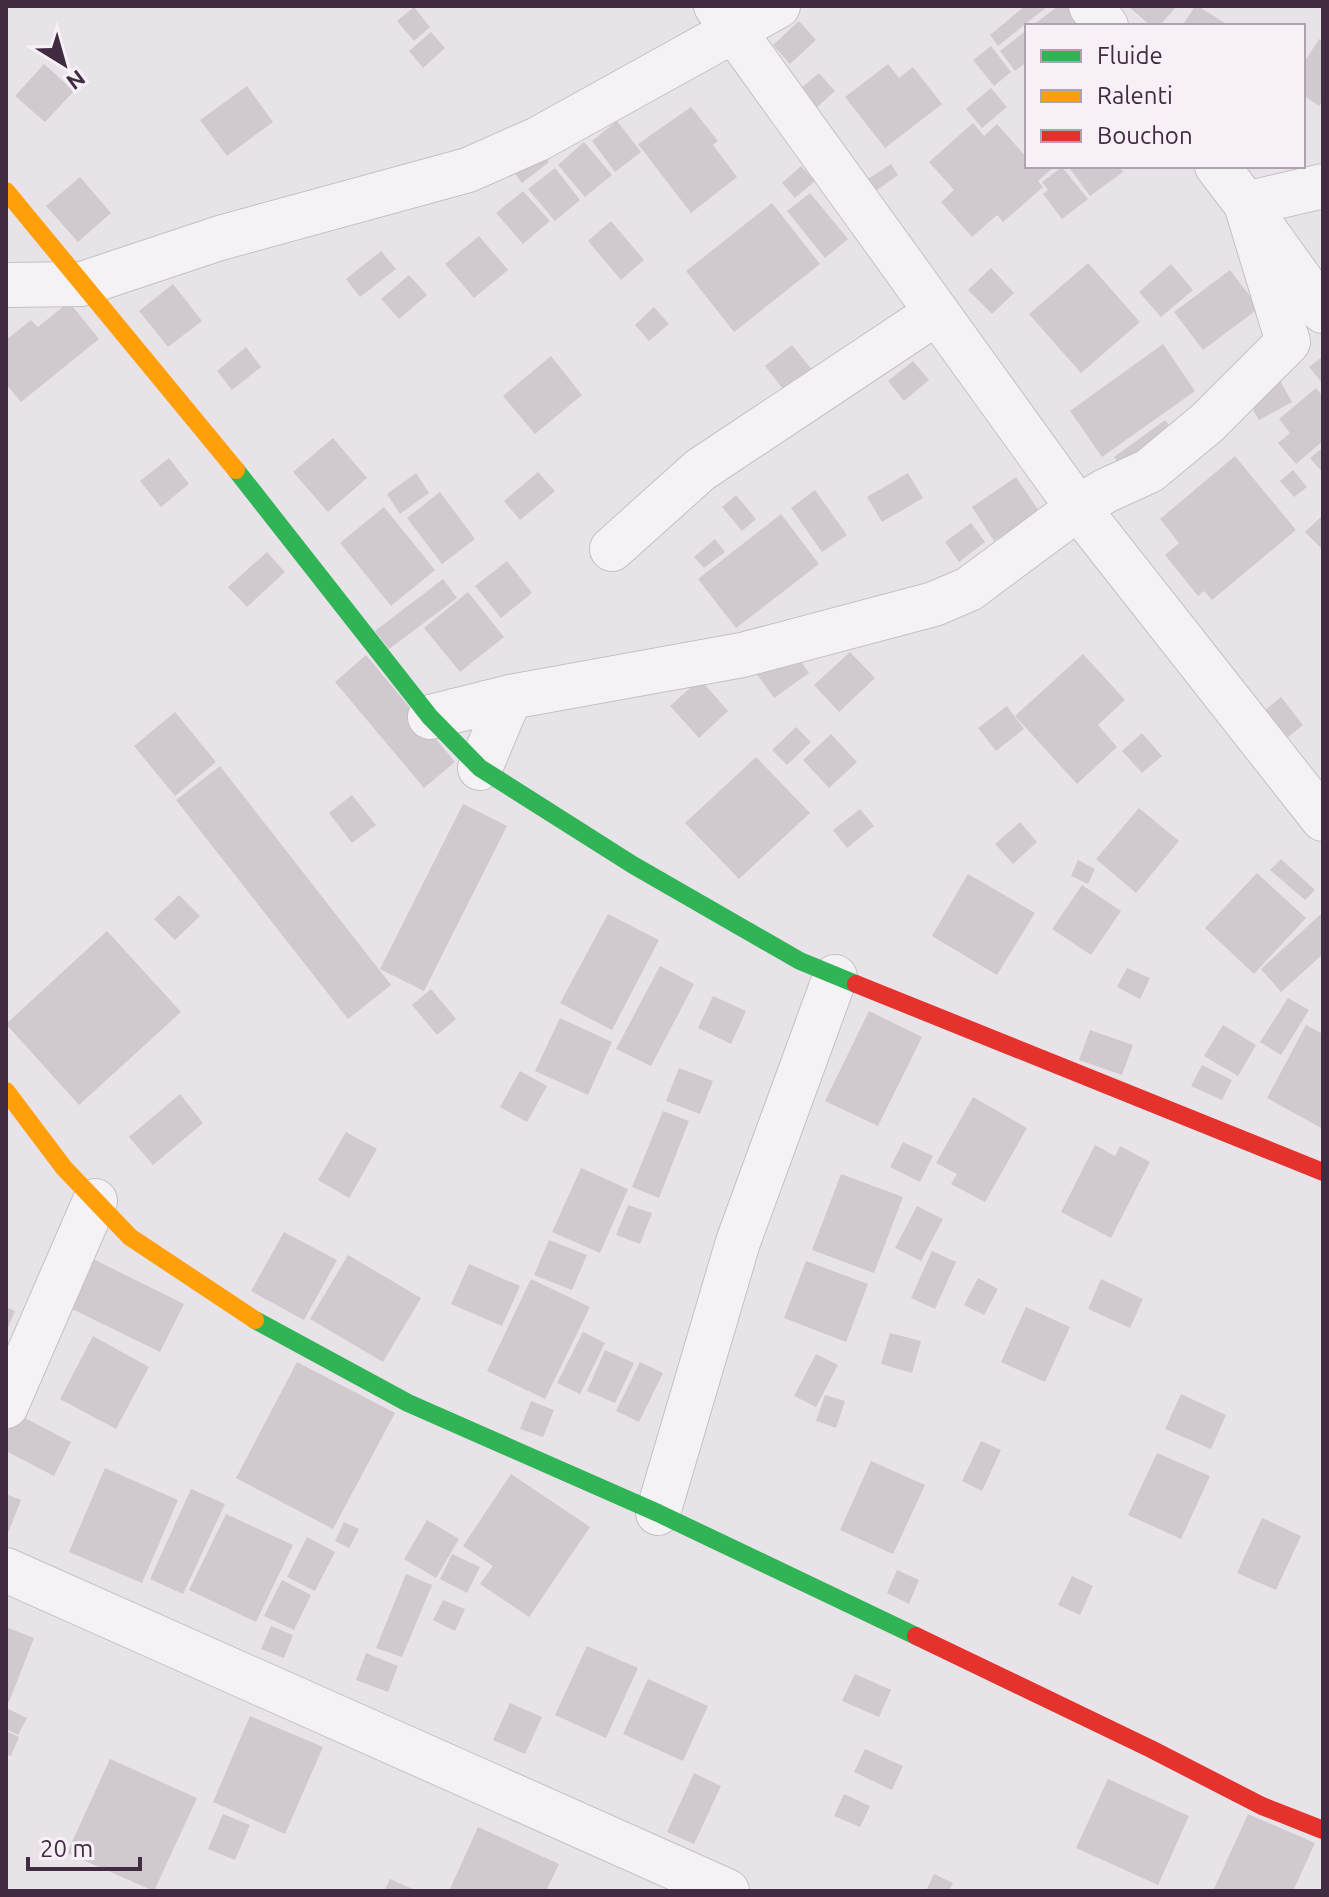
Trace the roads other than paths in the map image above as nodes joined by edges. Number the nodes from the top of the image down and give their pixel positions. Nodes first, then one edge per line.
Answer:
1 (778, 6) edge
2 (1091, 6) edge
3 (724, 19) edge
4 (1104, 24) edge
5 (1219, 168) edge
6 (1323, 186) edge
7 (6, 191) edge
8 (1246, 204) junction
9 (82, 284) junction
10 (6, 285) edge
11 (1323, 311) edge
12 (936, 313) junction
13 (1078, 508) junction
14 (612, 549) dead end
15 (510, 697) junction
16 (430, 717) junction
17 (480, 768) junction
18 (1323, 819) edge
19 (835, 977) junction
20 (6, 1091) edge
21 (1323, 1172) edge
22 (95, 1201) junction
23 (6, 1406) edge
24 (658, 1513) junction
25 (6, 1570) edge
26 (1323, 1830) edge
27 (727, 1891) edge

1 - 3 street
2 - 4 street
3 - 9 street
3 - 12 street
5 - 8 street
6 - 8 street
7 - 9 street
8 - 11 street
8 - 13 street
9 - 10 street
9 - 16 street
12 - 13 street
12 - 14 street
13 - 15 street
13 - 18 street
15 - 16 street
15 - 17 street
16 - 17 street
17 - 19 street
19 - 21 street
19 - 24 street
20 - 22 street
22 - 23 street
22 - 24 street
24 - 26 street
25 - 27 street

